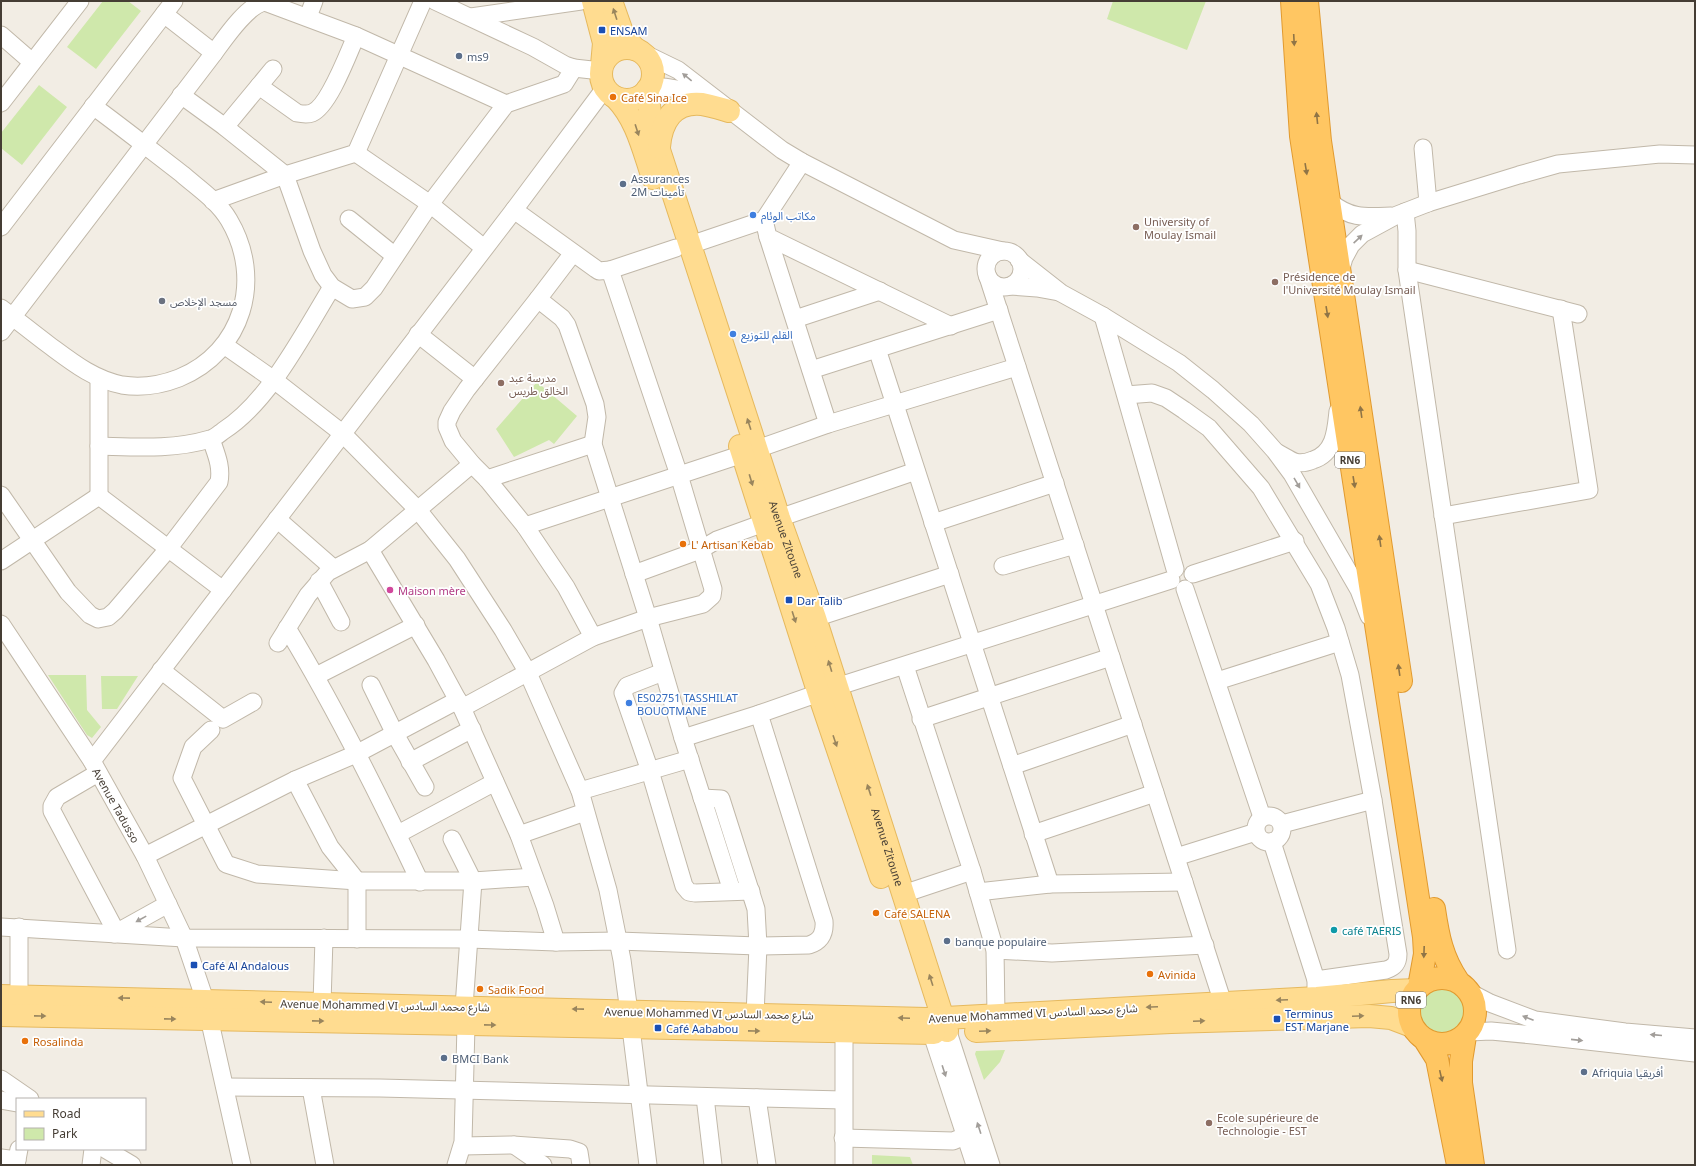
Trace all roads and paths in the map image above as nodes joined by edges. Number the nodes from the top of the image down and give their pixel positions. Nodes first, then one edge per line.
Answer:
1 (80, 1) edge
2 (174, 1) edge
3 (314, 1) edge
4 (423, 1) edge
5 (435, 1) edge
6 (581, 1) edge
7 (593, 1) edge
8 (611, 1) edge
9 (1292, 1) edge
10 (1307, 1) edge
11 (164, 14) junction
12 (308, 17) junction
13 (471, 17) junction
14 (1, 35) edge
15 (356, 36) junction
16 (638, 51) junction
17 (214, 53) junction
18 (399, 55) junction
19 (32, 62) junction
20 (574, 68) junction
21 (273, 69) dead end
22 (606, 80) junction
23 (259, 86) junction
24 (648, 88) junction
25 (181, 95) junction
26 (1, 103) edge
27 (506, 104) junction
28 (93, 106) junction
29 (723, 106) junction
30 (225, 127) junction
31 (144, 144) junction
32 (1423, 148) dead end
33 (659, 150) junction
34 (356, 152) junction
35 (1695, 155) edge
36 (802, 162) junction
37 (285, 175) junction
38 (213, 201) junction
39 (1330, 202) junction
40 (1428, 203) junction
41 (430, 204) junction
42 (514, 210) junction
43 (1401, 214) junction
44 (350, 219) dead end
45 (764, 220) junction
46 (1, 227) edge
47 (768, 237) junction
48 (954, 240) junction
49 (683, 247) junction
50 (484, 248) junction
51 (1003, 252) junction
52 (573, 253) junction
53 (395, 256) junction
54 (1019, 260) junction
55 (610, 270) junction
56 (1407, 270) junction
57 (1340, 272) junction
58 (987, 274) junction
59 (332, 287) junction
60 (1008, 287) junction
61 (880, 291) junction
62 (1061, 293) junction
63 (538, 299) junction
64 (997, 305) junction
65 (1561, 309) junction
66 (7, 312) edge
67 (1578, 314) dead end
68 (1103, 316) junction
69 (795, 319) junction
70 (951, 326) junction
71 (1, 332) edge
72 (418, 334) junction
73 (224, 345) junction
74 (877, 349) junction
75 (1017, 367) junction
76 (811, 370) junction
77 (98, 378) junction
78 (475, 379) junction
79 (274, 380) junction
80 (1339, 392) junction
81 (1126, 394) junction
82 (895, 405) junction
83 (828, 424) junction
84 (342, 433) junction
85 (211, 439) junction
86 (593, 444) junction
87 (99, 446) junction
88 (750, 451) junction
89 (1275, 451) junction
90 (472, 464) junction
91 (916, 471) junction
92 (679, 475) junction
93 (487, 479) junction
94 (1055, 483) junction
95 (1, 496) edge
96 (99, 496) junction
97 (609, 499) junction
98 (418, 510) junction
99 (1443, 516) junction
100 (277, 519) junction
101 (772, 520) junction
102 (933, 523) junction
103 (525, 526) junction
104 (31, 540) junction
105 (1294, 541) junction
106 (1075, 545) junction
107 (168, 549) junction
108 (370, 550) junction
109 (700, 550) junction
110 (1, 561) edge
111 (1003, 566) dead end
112 (333, 568) junction
113 (634, 574) junction
114 (950, 574) junction
115 (1181, 578) junction
116 (319, 581) junction
117 (223, 590) junction
118 (1094, 604) junction
119 (648, 618) junction
120 (814, 618) junction
121 (341, 622) dead end
122 (1, 624) edge
123 (416, 625) junction
124 (593, 637) junction
125 (1340, 642) junction
126 (1379, 642) junction
127 (972, 644) junction
128 (1112, 657) junction
129 (905, 666) junction
130 (161, 670) junction
131 (664, 672) junction
132 (528, 673) junction
133 (316, 676) junction
134 (1217, 681) junction
135 (371, 685) dead end
136 (828, 691) junction
137 (989, 696) junction
138 (253, 702) dead end
139 (460, 704) junction
140 (759, 714) junction
141 (921, 719) junction
142 (1133, 724) junction
143 (472, 729) junction
144 (211, 730) dead end
145 (395, 734) junction
146 (683, 738) junction
147 (356, 754) junction
148 (690, 759) junction
149 (410, 762) junction
150 (1012, 766) junction
151 (95, 767) junction
152 (650, 771) junction
153 (295, 780) junction
154 (495, 782) junction
155 (425, 787) dead end
156 (580, 791) junction
157 (1155, 793) junction
158 (702, 798) junction
159 (1373, 800) junction
160 (585, 812) junction
161 (1259, 824) junction
162 (1282, 824) junction
163 (206, 825) junction
164 (398, 834) junction
165 (1033, 834) junction
166 (519, 835) junction
167 (452, 839) dead end
168 (1272, 842) junction
169 (145, 856) junction
170 (1176, 857) junction
171 (972, 871) junction
172 (534, 877) junction
173 (473, 881) junction
174 (357, 882) junction
175 (420, 882) junction
176 (1184, 882) junction
177 (1050, 884) junction
178 (732, 891) junction
179 (751, 891) junction
180 (978, 892) junction
181 (903, 894) junction
182 (168, 904) junction
183 (1, 927) edge
184 (20, 927) junction
185 (114, 934) junction
186 (184, 938) junction
187 (324, 938) junction
188 (357, 939) junction
189 (469, 939) junction
190 (618, 941) junction
191 (556, 942) junction
192 (1205, 945) junction
193 (758, 946) junction
194 (995, 950) junction
195 (1507, 950) dead end
196 (1464, 986) junction
197 (1418, 988) junction
198 (1316, 989) junction
199 (10, 996) edge
200 (1223, 1003) junction
201 (322, 1004) junction
202 (207, 1010) junction
203 (1, 1015) edge
204 (755, 1015) junction
205 (996, 1015) junction
206 (465, 1016) junction
207 (630, 1020) junction
208 (937, 1026) junction
209 (844, 1033) junction
210 (1419, 1033) junction
211 (1467, 1034) junction
212 (1695, 1038) edge
213 (1695, 1053) edge
214 (1, 1079) edge
215 (225, 1087) junction
216 (311, 1088) junction
217 (465, 1091) junction
218 (639, 1095) junction
219 (705, 1097) junction
220 (29, 1098) edge
221 (757, 1098) junction
222 (1, 1100) edge
223 (843, 1100) junction
224 (16, 1103) edge
225 (965, 1136) junction
226 (843, 1138) junction
227 (513, 1145) junction
228 (463, 1146) junction
229 (93, 1150) edge
230 (108, 1150) edge
231 (91, 1165) edge
232 (132, 1165) edge
233 (242, 1165) edge
234 (324, 1165) edge
235 (456, 1165) edge
236 (542, 1165) edge
237 (581, 1165) edge
238 (648, 1165) edge
239 (713, 1165) edge
240 (767, 1165) edge
241 (844, 1165) edge
242 (975, 1165) edge
243 (991, 1165) edge
244 (1458, 1165) edge
245 (1473, 1165) edge

1 - 19 street
2 - 11 street
3 - 12 street
4 - 18 street
5 - 13 street
6 - 13 street
7 - 22 main road
16 -> 8 main road
9 -> 80 highway, RN6
39 -> 10 highway, RN6
11 - 17 street
11 - 28 street
12 - 15 street
12 - 17 street
13 - 20 street
14 - 19 street
15 - 18 street
15 - 23 street
16 - 22 main road
16 - 24 main road
29 -> 16 street
17 - 25 street
18 - 27 street
18 - 34 street
19 - 26 street
20 - 22 street
20 - 27 street
21 - 23 street
22 - 24 main road
22 - 42 street
22 -> 49 main road, Avenue Zitoune
23 - 30 street
24 - 29 street
24 - 33 main road, Avenue Zitoune
25 - 30 street
25 - 31 street
27 - 41 street
28 - 31 street
28 - 46 street
29 - 33 main road
29 - 36 street
30 - 37 street
31 - 38 street
31 - 66 street
32 - 40 street
33 - 49 main road, Avenue Zitoune
34 - 37 street
34 - 41 street
35 - 40 street
36 - 45 street
36 - 48 street
37 - 38 street
37 - 59 street
38 - 73 street
39 - 43 street
39 - 57 highway, RN6
40 - 43 street
41 - 50 street
41 - 53 street
42 - 50 street
42 - 52 street
43 - 56 street
57 -> 43 street
44 - 53 street
45 - 47 street
45 - 49 street
47 - 61 street
47 - 69 street
48 - 51 street
48 - 58 street
49 - 55 street
49 - 88 main road, Avenue Zitoune
50 - 72 street
51 - 54 street
51 - 58 street
52 - 55 street
52 - 63 street
53 - 59 street
54 - 60 street
54 - 62 street
55 - 92 street
56 - 65 street
56 - 99 street
196 -> 57 highway, RN6
58 - 60 street
58 - 64 street
59 - 79 street
60 - 62 street
60 - 64 street
61 - 69 street
61 - 70 street
62 - 68 street
63 - 78 street
63 - 86 street
64 - 70 street
64 - 75 street
65 - 67 street
65 - 99 street
66 - 71 street
66 - 77 street
68 - 81 street
68 - 89 street
69 - 76 street
70 - 74 street
72 - 78 street
72 - 84 street
73 - 77 street
73 - 79 street
74 - 76 street
74 - 82 street
75 - 82 street
75 - 94 street
76 - 83 street
77 - 87 street
78 - 90 street
79 - 84 street
79 - 85 street
80 - 89 street
80 -> 126 highway, RN6
81 - 105 street
81 - 115 street
82 - 83 street
82 - 91 street
83 - 88 street
84 - 98 street
84 - 100 street
85 - 87 street
85 - 107 street
86 - 93 street
86 - 97 street
87 - 96 street
88 - 92 street
88 - 101 main road, Avenue Zitoune
89 -> 126 street
90 - 93 street
90 - 98 street
91 - 101 street
91 - 102 street
92 - 97 street
92 - 109 street
93 - 103 street
94 - 102 street
94 - 106 street
95 - 104 street
96 - 104 street
96 - 107 street
97 - 103 street
97 - 113 street
98 - 108 street
98 - 132 street
99 - 195 street
100 - 112 street
100 - 117 street
101 - 109 street
101 - 120 main road, Avenue Zitoune
101 -> 136 main road, Avenue Zitoune
102 - 114 street
103 - 124 street
104 - 107 street
104 - 110 street
105 - 115 street
105 - 125 street
106 - 111 street
106 - 118 street
107 - 117 street
108 - 112 street
108 - 123 street
109 - 113 street
109 - 119 street
112 - 116 street
113 - 119 street
114 - 120 street
114 - 127 street
115 - 118 street
115 - 134 street
116 - 121 street
116 - 133 street
117 - 130 street
118 - 127 street
118 - 128 street
119 - 124 street
119 - 131 street
136 -> 120 main road, Avenue Zitoune
122 - 151 street, Avenue Tadusso
123 - 133 street
123 - 139 street
124 - 132 street
125 - 134 street
125 - 159 street
126 -> 197 highway, RN6
127 - 129 street
127 - 137 street
128 - 137 street
128 - 142 street
129 - 136 street
129 - 141 street
130 - 138 street
130 - 151 street
131 - 146 street
131 - 152 street
132 - 139 street
132 - 156 street
133 - 147 street
134 - 161 street
135 - 145 street
136 - 140 street
181 -> 136 main road, Avenue Zitoune
136 -> 208 main road, Avenue Zitoune
137 - 141 street
137 - 150 street
139 - 143 street
139 - 145 street
140 - 146 street
140 - 193 street
141 - 171 street
142 - 150 street
142 - 157 street
143 - 149 street
143 - 154 street
144 - 163 street
145 - 147 street
145 - 149 street
146 - 148 street
147 - 153 street
147 - 164 street
148 - 152 street
148 - 158 street
149 - 155 street
150 - 165 street
151 - 169 street, Avenue Tadusso
151 - 185 street
152 - 156 street
152 - 178 street
153 - 163 street
153 - 174 street
154 - 164 street
154 - 166 street
156 - 160 street
157 - 165 street
157 - 170 street
158 - 178 street
158 - 179 street
159 - 162 street
159 - 198 street
160 - 166 street
160 - 190 street
161 - 162 street
161 - 168 street
161 - 170 street
162 - 168 street
163 - 169 street
163 - 174 street
164 - 175 street
165 - 177 street
166 - 172 street
167 - 173 street
168 - 198 street
169 - 182 street, Avenue Tadusso
170 - 176 street
171 - 180 street
171 - 181 street
172 - 173 street
172 - 191 street
173 - 175 street
173 - 189 street
174 - 175 street
174 - 188 street
176 - 177 street
176 - 192 street
177 - 180 street
178 - 179 street
179 - 193 street
180 - 194 street
208 -> 181 main road, Avenue Zitoune
182 -> 185 street
182 - 186 street, Avenue Tadusso
183 - 184 street
184 - 185 street
184 - 199 street
185 - 186 street
186 - 187 street
186 - 202 street, Avenue Tadusso
187 - 188 street
187 - 201 street
188 - 189 street
189 - 191 street
189 - 206 street
190 - 191 street
190 - 193 street
190 - 207 street
192 - 194 street
192 - 200 street
193 - 204 street
194 - 205 street
196 - 197 highway, RN6
196 - 211 highway, RN6
212 -> 196 street
197 - 198 main road, Avenue Mohammed VI شارع محمد السادس
197 - 210 highway, RN6
198 -> 200 main road, Avenue Mohammed VI شارع محمد السادس
202 -> 199 main road, Avenue Mohammed VI شارع محمد السادس
200 -> 205 main road, Avenue Mohammed VI شارع محمد السادس
201 -> 202 main road, Avenue Mohammed VI شارع محمد السادس
201 - 206 main road, Avenue Mohammed VI شارع محمد السادس
203 -> 202 main road, Avenue Mohammed VI شارع محمد السادس
202 -> 206 main road, Avenue Mohammed VI شارع محمد السادس
202 - 215 street, Avenue Tadusso
204 - 207 main road, Avenue Mohammed VI شارع محمد السادس
208 -> 204 main road, Avenue Mohammed VI شارع محمد السادس
205 - 208 main road, Avenue Mohammed VI شارع محمد السادس
206 - 207 main road, Avenue Mohammed VI شارع محمد السادس
206 - 217 street
207 -> 209 main road, Avenue Mohammed VI شارع محمد السادس
207 - 218 street
208 - 209 main road, Avenue Mohammed VI شارع محمد السادس
208 -> 210 main road, Avenue Mohammed VI شارع محمد السادس
208 -> 225 street
243 -> 208 street
209 - 223 street
210 - 211 highway
210 -> 244 highway, RN6
211 -> 213 street
211 - 245 highway, RN6
214 - 220 street
215 - 216 street
215 - 233 street, Avenue Tadusso
216 - 217 street
216 - 234 street
217 - 218 street
217 - 228 street
218 - 219 street
218 - 238 street
219 - 221 street
219 - 239 street
221 - 223 street
221 - 240 street
222 - 224 street
223 - 226 street
225 - 226 street
225 - 242 street
226 - 241 street
227 - 228 street
227 - 236 street
227 - 237 street
228 - 235 street
229 - 231 street
230 - 232 street

